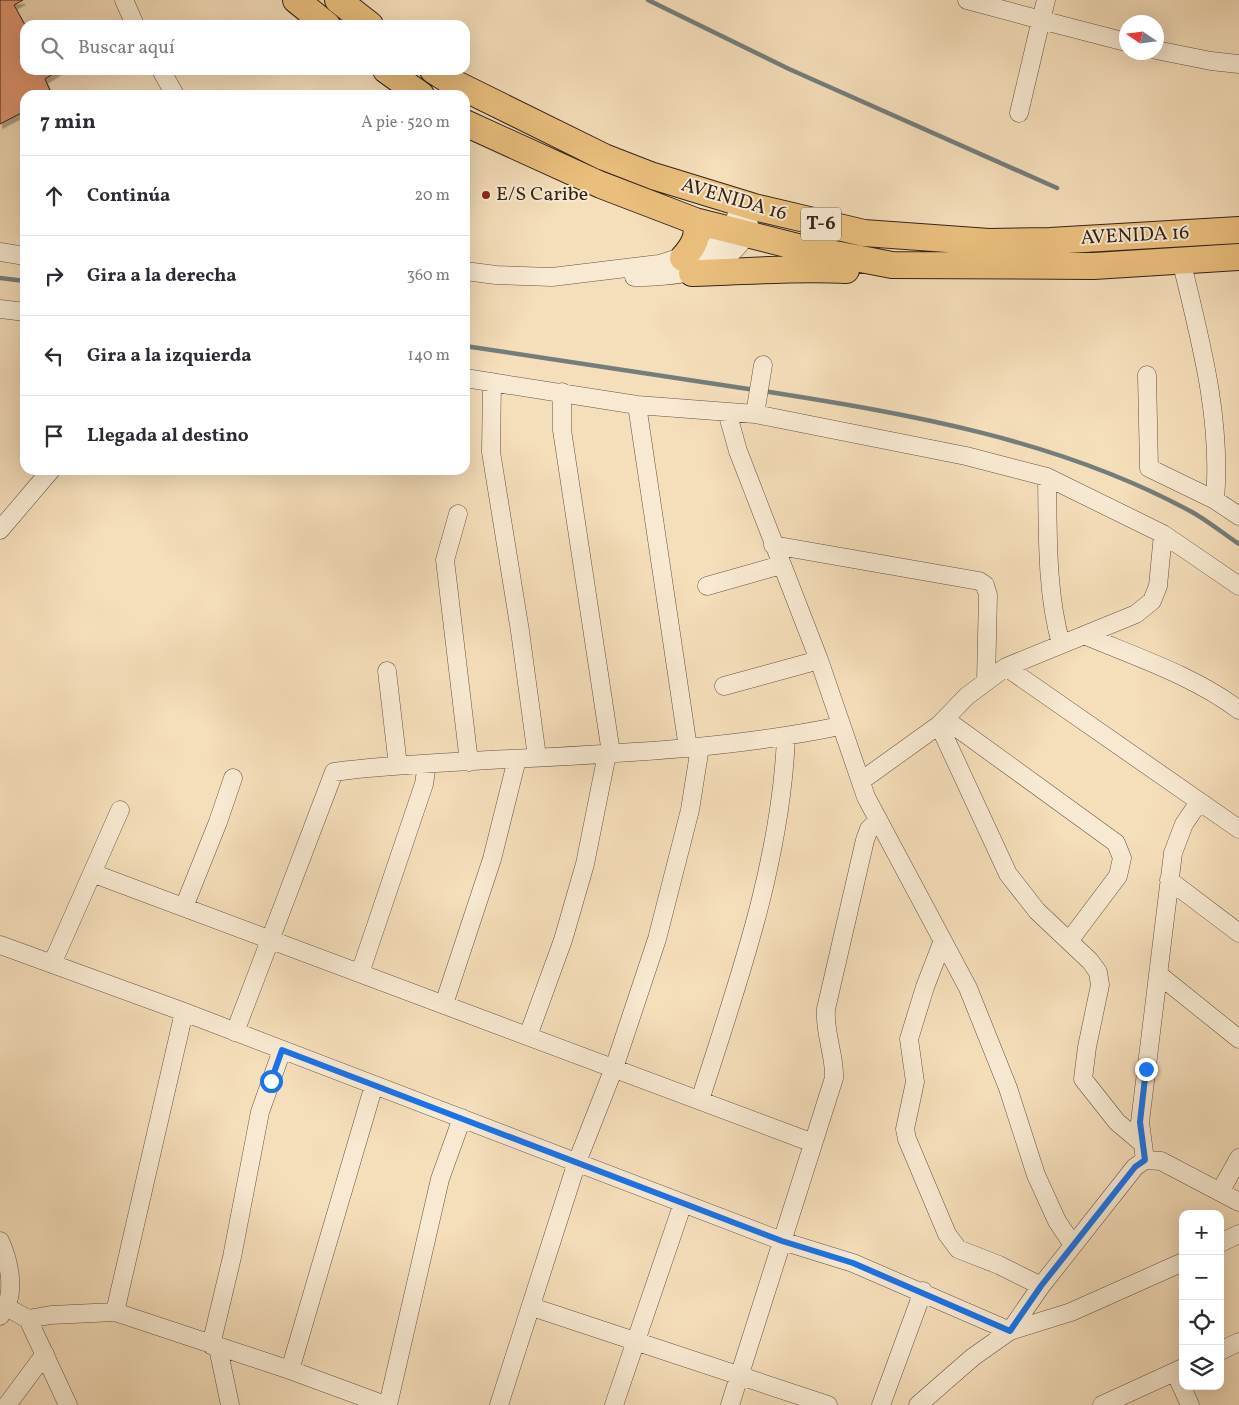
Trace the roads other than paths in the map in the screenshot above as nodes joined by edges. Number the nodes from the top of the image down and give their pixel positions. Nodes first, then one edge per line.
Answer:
1 (124, 0) edge
2 (296, 0) edge
3 (338, 0) edge
4 (967, 0) edge
5 (1046, 0) edge
6 (134, 20) edge
7 (321, 20) edge
8 (364, 20) edge
9 (1041, 20) junction
10 (1119, 40) edge
11 (1164, 52) edge
12 (1239, 64) edge
13 (163, 75) edge
14 (393, 75) edge
15 (441, 75) edge
16 (172, 90) edge
17 (415, 90) edge
18 (468, 90) edge
19 (470, 91) edge
20 (1020, 113) dead end
21 (470, 125) edge
22 (747, 205) junction
23 (695, 220) junction
24 (1239, 230) edge
25 (739, 233) junction
26 (0, 252) edge
27 (20, 255) edge
28 (1239, 257) edge
29 (1181, 260) junction
30 (892, 265) junction
31 (687, 266) junction
32 (470, 271) edge
33 (0, 309) edge
34 (20, 311) edge
35 (763, 365) dead end
36 (1147, 375) dead end
37 (470, 379) edge
38 (492, 382) junction
39 (562, 392) junction
40 (637, 405) junction
41 (727, 412) junction
42 (755, 414) junction
43 (47, 475) edge
44 (1047, 477) junction
45 (1215, 500) junction
46 (458, 514) dead end
47 (1239, 516) edge
48 (0, 530) edge
49 (1163, 534) junction
50 (773, 545) junction
51 (781, 565) junction
52 (1237, 581) edge
53 (706, 586) dead end
54 (1084, 635) junction
55 (1062, 644) junction
56 (819, 660) junction
57 (1006, 666) junction
58 (387, 671) dead end
59 (986, 682) junction
60 (724, 686) dead end
61 (1239, 710) edge
62 (942, 722) junction
63 (840, 726) junction
64 (786, 737) junction
65 (694, 748) junction
66 (609, 753) junction
67 (537, 758) junction
68 (517, 759) junction
69 (469, 762) junction
70 (427, 764) junction
71 (398, 766) junction
72 (233, 778) dead end
73 (860, 781) junction
74 (1199, 802) junction
75 (120, 810) dead end
76 (878, 820) junction
77 (1239, 830) edge
78 (92, 872) junction
79 (1169, 880) junction
80 (184, 907) junction
81 (1239, 933) edge
82 (271, 939) junction
83 (1069, 941) junction
84 (942, 943) junction
85 (0, 945) edge
86 (52, 964) junction
87 (360, 973) junction
88 (1158, 974) junction
89 (444, 1004) junction
90 (184, 1012) junction
91 (235, 1032) junction
92 (528, 1036) junction
93 (1239, 1039) edge
94 (282, 1050) junction
95 (614, 1068) junction
96 (374, 1085) junction
97 (700, 1100) junction
98 (462, 1118) junction
99 (813, 1143) junction
100 (1144, 1152) junction
101 (1239, 1158) edge
102 (578, 1162) junction
103 (1220, 1192) junction
104 (1239, 1202) edge
105 (683, 1203) junction
106 (1239, 1234) edge
107 (0, 1241) edge
108 (782, 1241) junction
109 (1224, 1241) edge
110 (1073, 1245) junction
111 (1179, 1264) edge
112 (1041, 1286) junction
113 (923, 1292) junction
114 (532, 1307) junction
115 (4, 1312) edge
116 (115, 1312) junction
117 (28, 1319) junction
118 (1010, 1331) junction
119 (635, 1341) junction
120 (1239, 1342) edge
121 (214, 1347) junction
122 (1224, 1349) edge
123 (45, 1354) junction
124 (290, 1370) junction
125 (1179, 1370) edge
126 (740, 1376) junction
127 (1185, 1390) edge
128 (7, 1405) edge
129 (68, 1405) edge
130 (230, 1405) edge
131 (386, 1405) edge
132 (499, 1405) edge
133 (614, 1405) edge
134 (730, 1405) edge
135 (828, 1405) edge
136 (881, 1405) edge
137 (918, 1405) edge
138 (1102, 1405) edge
139 (1190, 1405) edge

1 - 6 street
2 - 7 highway
3 - 8 highway
4 - 9 street
5 - 9 street
9 - 10 street
9 - 20 street
11 - 12 street
13 - 16 street
14 - 17 highway
15 - 18 highway, AVENIDA 16 / T-6
19 - 22 highway, AVENIDA 16 / T-6
21 - 23 highway, AVENIDA 16 / T-6
22 - 24 highway, AVENIDA 16 / T-6
22 - 25 street
23 - 25 highway, AVENIDA 16 / T-6
23 - 31 highway
25 - 30 highway, AVENIDA 16 / T-6
25 - 31 street
26 - 27 street
28 - 29 highway, AVENIDA 16 / T-6
29 - 30 highway, AVENIDA 16 / T-6
29 - 45 street
30 - 31 highway, T-6
31 - 32 street
33 - 34 street
35 - 42 street
36 - 45 street
37 - 38 street
38 - 39 street
38 - 67 street
39 - 40 street
39 - 66 street
40 - 41 street
40 - 65 street
41 - 42 street
41 - 50 street
42 - 44 street
43 - 48 street
44 - 49 street
44 - 55 street
45 - 47 street
46 - 69 street
49 - 52 street
49 - 54 street
50 - 51 street
50 - 59 street
51 - 53 street
51 - 56 street
54 - 55 street
54 - 61 street
55 - 57 street
56 - 60 street
56 - 63 street
57 - 59 street
57 - 74 street
58 - 71 street
59 - 62 street
62 - 73 street
62 - 83 street
62 - 83 street
63 - 64 street
63 - 73 street
64 - 65 street
64 - 97 street
65 - 66 street
65 - 95 street
66 - 67 street
66 - 92 street
67 - 68 street
68 - 69 street
68 - 89 street
69 - 70 street
70 - 71 street
70 - 87 street
71 - 82 street
72 - 80 street
73 - 76 street
74 - 77 street
74 - 79 street
75 - 78 street
76 - 84 street
76 - 99 street
78 - 80 street
78 - 86 street
79 - 81 street
79 - 88 street
80 - 82 street
82 - 87 street
82 - 91 street
83 - 100 street
84 - 110 street
84 - 112 street
85 - 86 street
86 - 90 street
87 - 89 street
88 - 93 street
88 - 100 street
89 - 92 street
90 - 91 street
90 - 116 street
91 - 94 street
92 - 95 street
94 - 96 street
94 - 121 street
95 - 97 street
95 - 102 street
96 - 98 street
96 - 124 street
97 - 99 street
98 - 102 street
98 - 131 street
99 - 108 street
100 - 103 street
100 - 110 street
101 - 103 street
102 - 105 street
102 - 114 street
103 - 104 street
105 - 108 street
105 - 119 street
106 - 109 street
107 - 115 street
108 - 113 street
108 - 126 street
110 - 112 street
111 - 118 street
112 - 118 street
113 - 118 street
113 - 136 street
114 - 119 street
114 - 132 street
115 - 117 street
116 - 117 street
116 - 121 street
117 - 123 street
118 - 137 street
119 - 126 street
119 - 133 street
120 - 122 street
121 - 124 street
121 - 130 street
123 - 128 street
123 - 129 street
124 - 131 street
125 - 138 street
126 - 134 street
126 - 135 street
127 - 139 street

